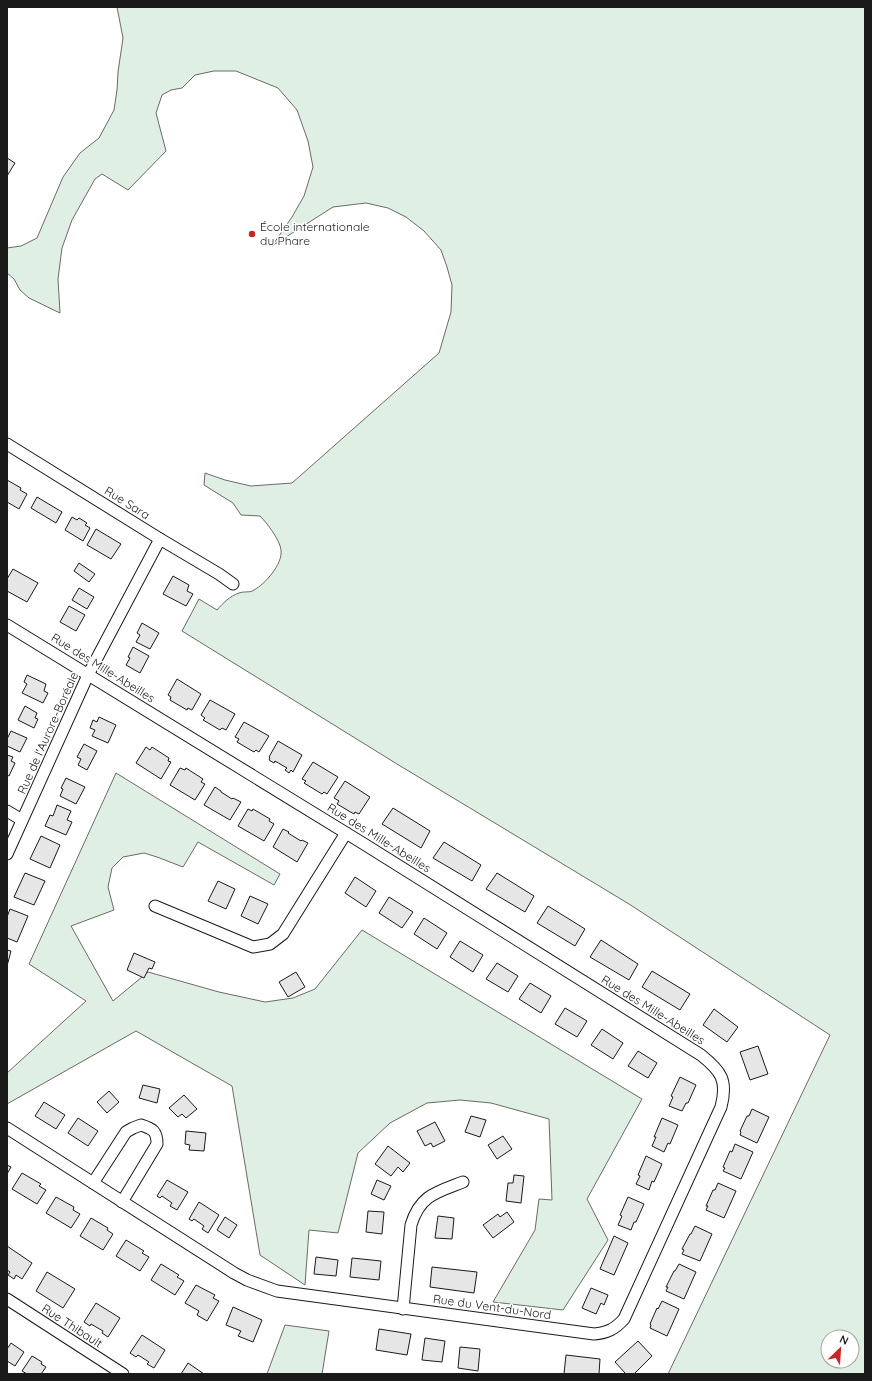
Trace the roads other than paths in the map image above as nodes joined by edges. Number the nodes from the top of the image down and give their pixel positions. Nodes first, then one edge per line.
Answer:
1 (7, 444) edge
2 (160, 539) junction
3 (233, 584) dead end
4 (7, 625) edge
5 (88, 674) junction
6 (7, 811) edge
7 (22, 820) junction
8 (346, 833) junction
9 (7, 854) edge
10 (156, 906) dead end
11 (724, 1086) joint
12 (7, 1128) edge
13 (463, 1182) dead end
14 (93, 1183) junction
15 (122, 1202) junction
16 (7, 1299) edge
17 (403, 1309) junction
18 (123, 1374) edge

1 - 2 street, Rue Sara
2 - 3 street, Rue Sara
2 - 5 street, Rue de l'Aurore-Boréale
4 - 5 street, Rue des Mille-Abeilles
5 - 7 street, Rue de l'Aurore-Boréale
5 - 8 street, Rue des Mille-Abeilles
6 - 7 street
7 - 9 street, Rue de l'Aurore-Boréale
8 - 10 street
8 - 11 street, Rue des Mille-Abeilles
11 - 17 street, Rue du Vent-du-Nord
12 - 14 street, Rue du Vent-du-Nord
13 - 17 street
14 - 15 street, Rue du Vent-du-Nord
14 - 15 street
15 - 17 street, Rue du Vent-du-Nord
16 - 18 street, Rue Thibault

